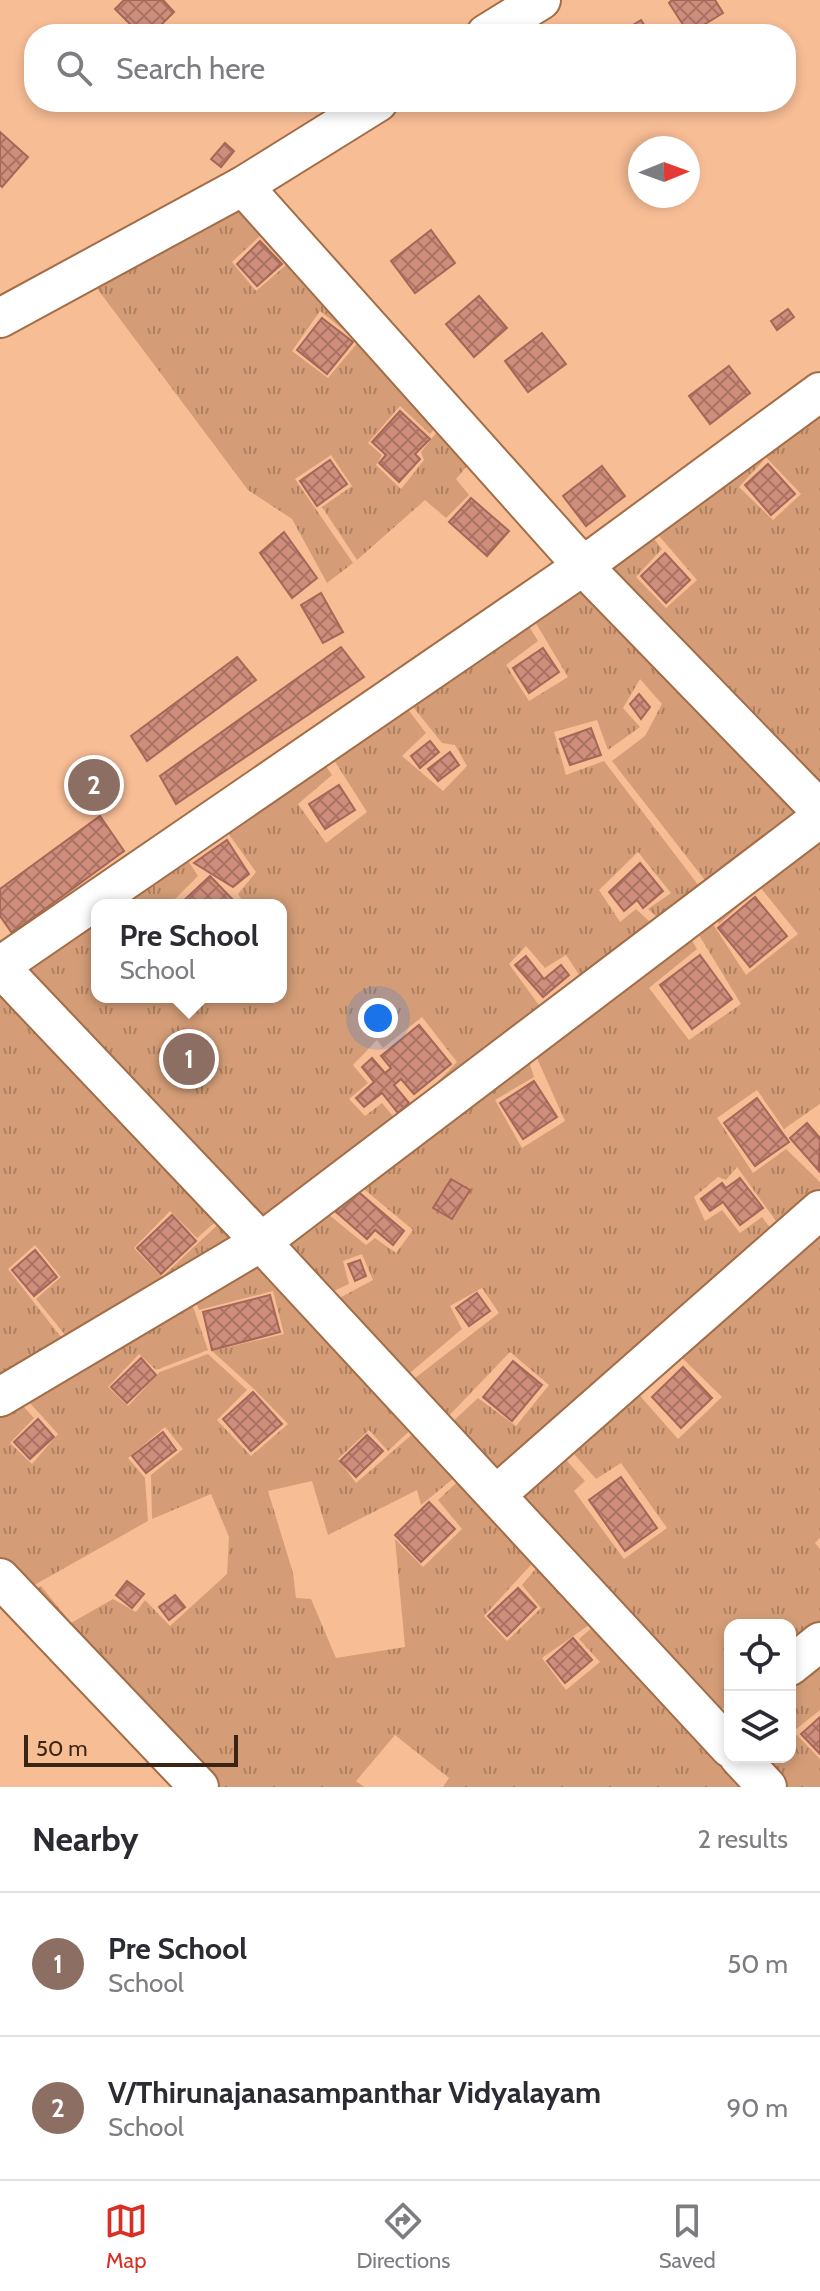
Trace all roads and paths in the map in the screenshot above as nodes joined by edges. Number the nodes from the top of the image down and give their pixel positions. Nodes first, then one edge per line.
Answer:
1 (541, 0) edge
2 (502, 24) edge
3 (362, 112) edge
4 (243, 186) junction
5 (0, 318) edge
6 (820, 392) edge
7 (583, 566) junction
8 (820, 810) edge
9 (820, 818) edge
10 (99, 899) edge
11 (91, 904) edge
12 (0, 967) edge
13 (820, 1210) edge
14 (261, 1242) junction
15 (0, 1397) edge
16 (496, 1495) junction
17 (0, 1578) edge
18 (820, 1642) edge
19 (796, 1661) edge
20 (724, 1730) edge
21 (745, 1763) edge
22 (199, 1787) edge
23 (767, 1787) edge

1 - 2 street
3 - 4 street
4 - 5 street
4 - 7 street
6 - 7 street
7 - 8 street
7 - 10 street
9 - 14 street
11 - 12 street
12 - 14 street
13 - 16 street
14 - 15 street
14 - 16 street
16 - 20 street
17 - 22 street
18 - 19 street
21 - 23 street

